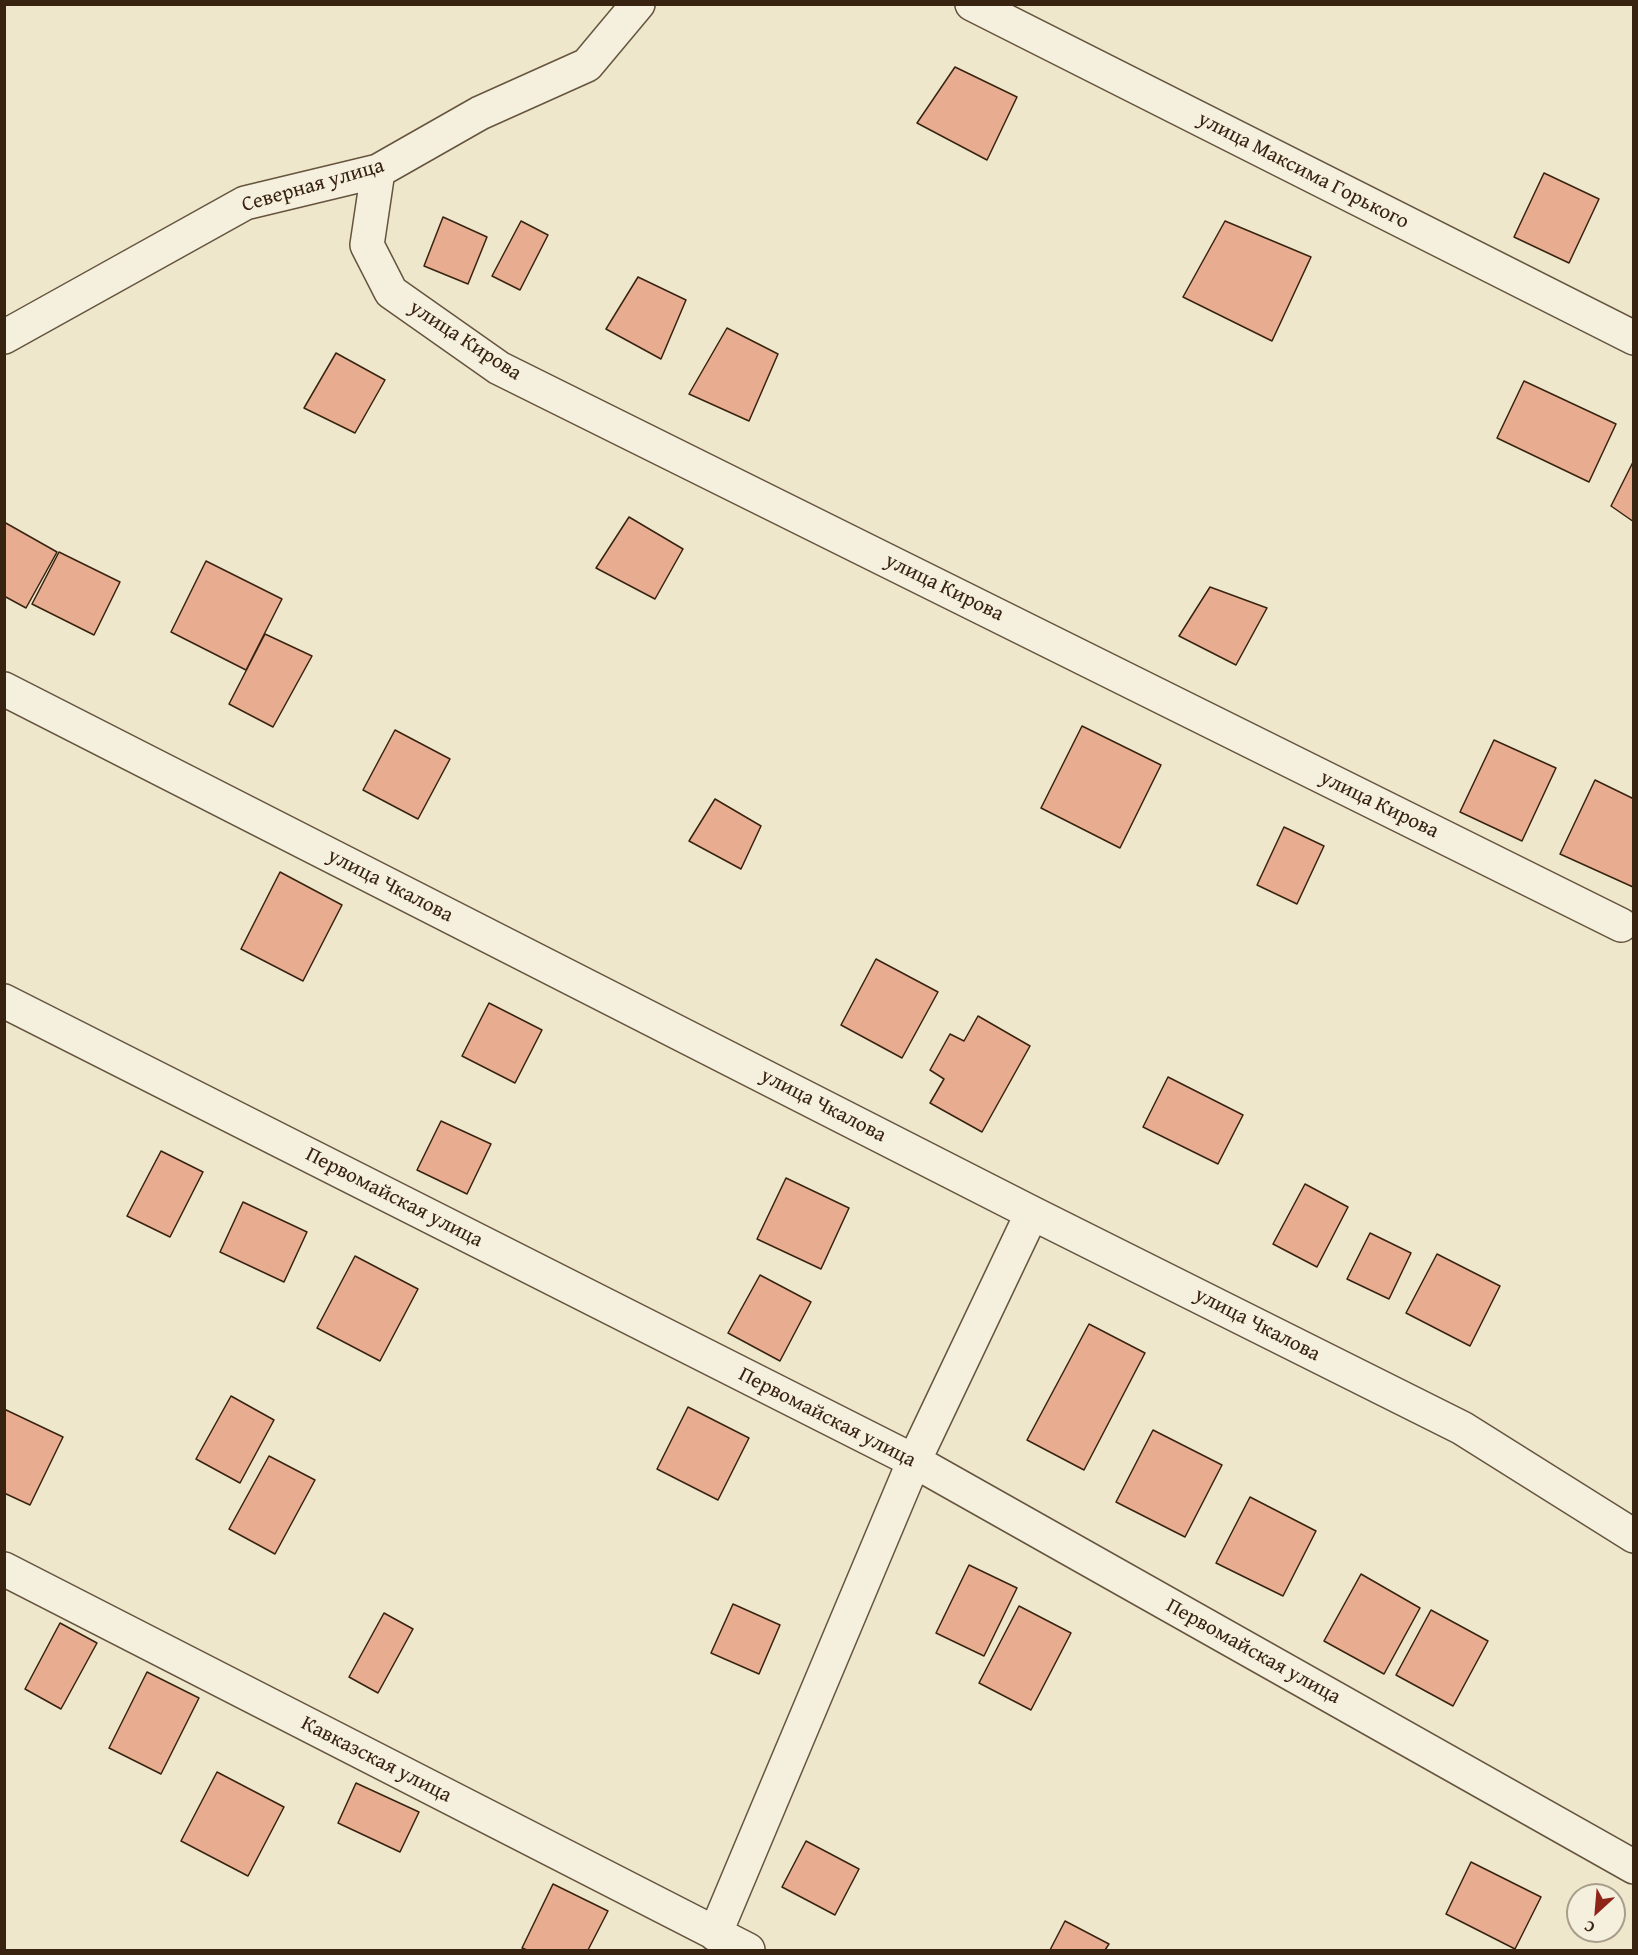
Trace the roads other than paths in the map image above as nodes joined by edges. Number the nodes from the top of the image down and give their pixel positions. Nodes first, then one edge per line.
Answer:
1 (638, 4) edge
2 (972, 4) edge
3 (378, 171) junction
4 (4, 337) edge
5 (1634, 338) edge
6 (4, 689) edge
7 (1629, 925) edge
8 (4, 1001) edge
9 (1032, 1213) junction
10 (914, 1461) junction
11 (1634, 1536) edge
12 (4, 1569) edge
13 (1634, 1867) edge
14 (715, 1934) junction
15 (748, 1950) edge

1 - 3 street, Северная улица
2 - 5 street, улица Максима Горького
3 - 4 street, Северная улица
3 - 7 street, улица Кирова
6 - 9 street, улица Чкалова
8 - 10 street, Первомайская улица
9 - 10 street
9 - 11 street, улица Чкалова
10 - 13 street, Первомайская улица
10 - 14 street
12 - 14 street, Кавказская улица
14 - 15 street, Кавказская улица

